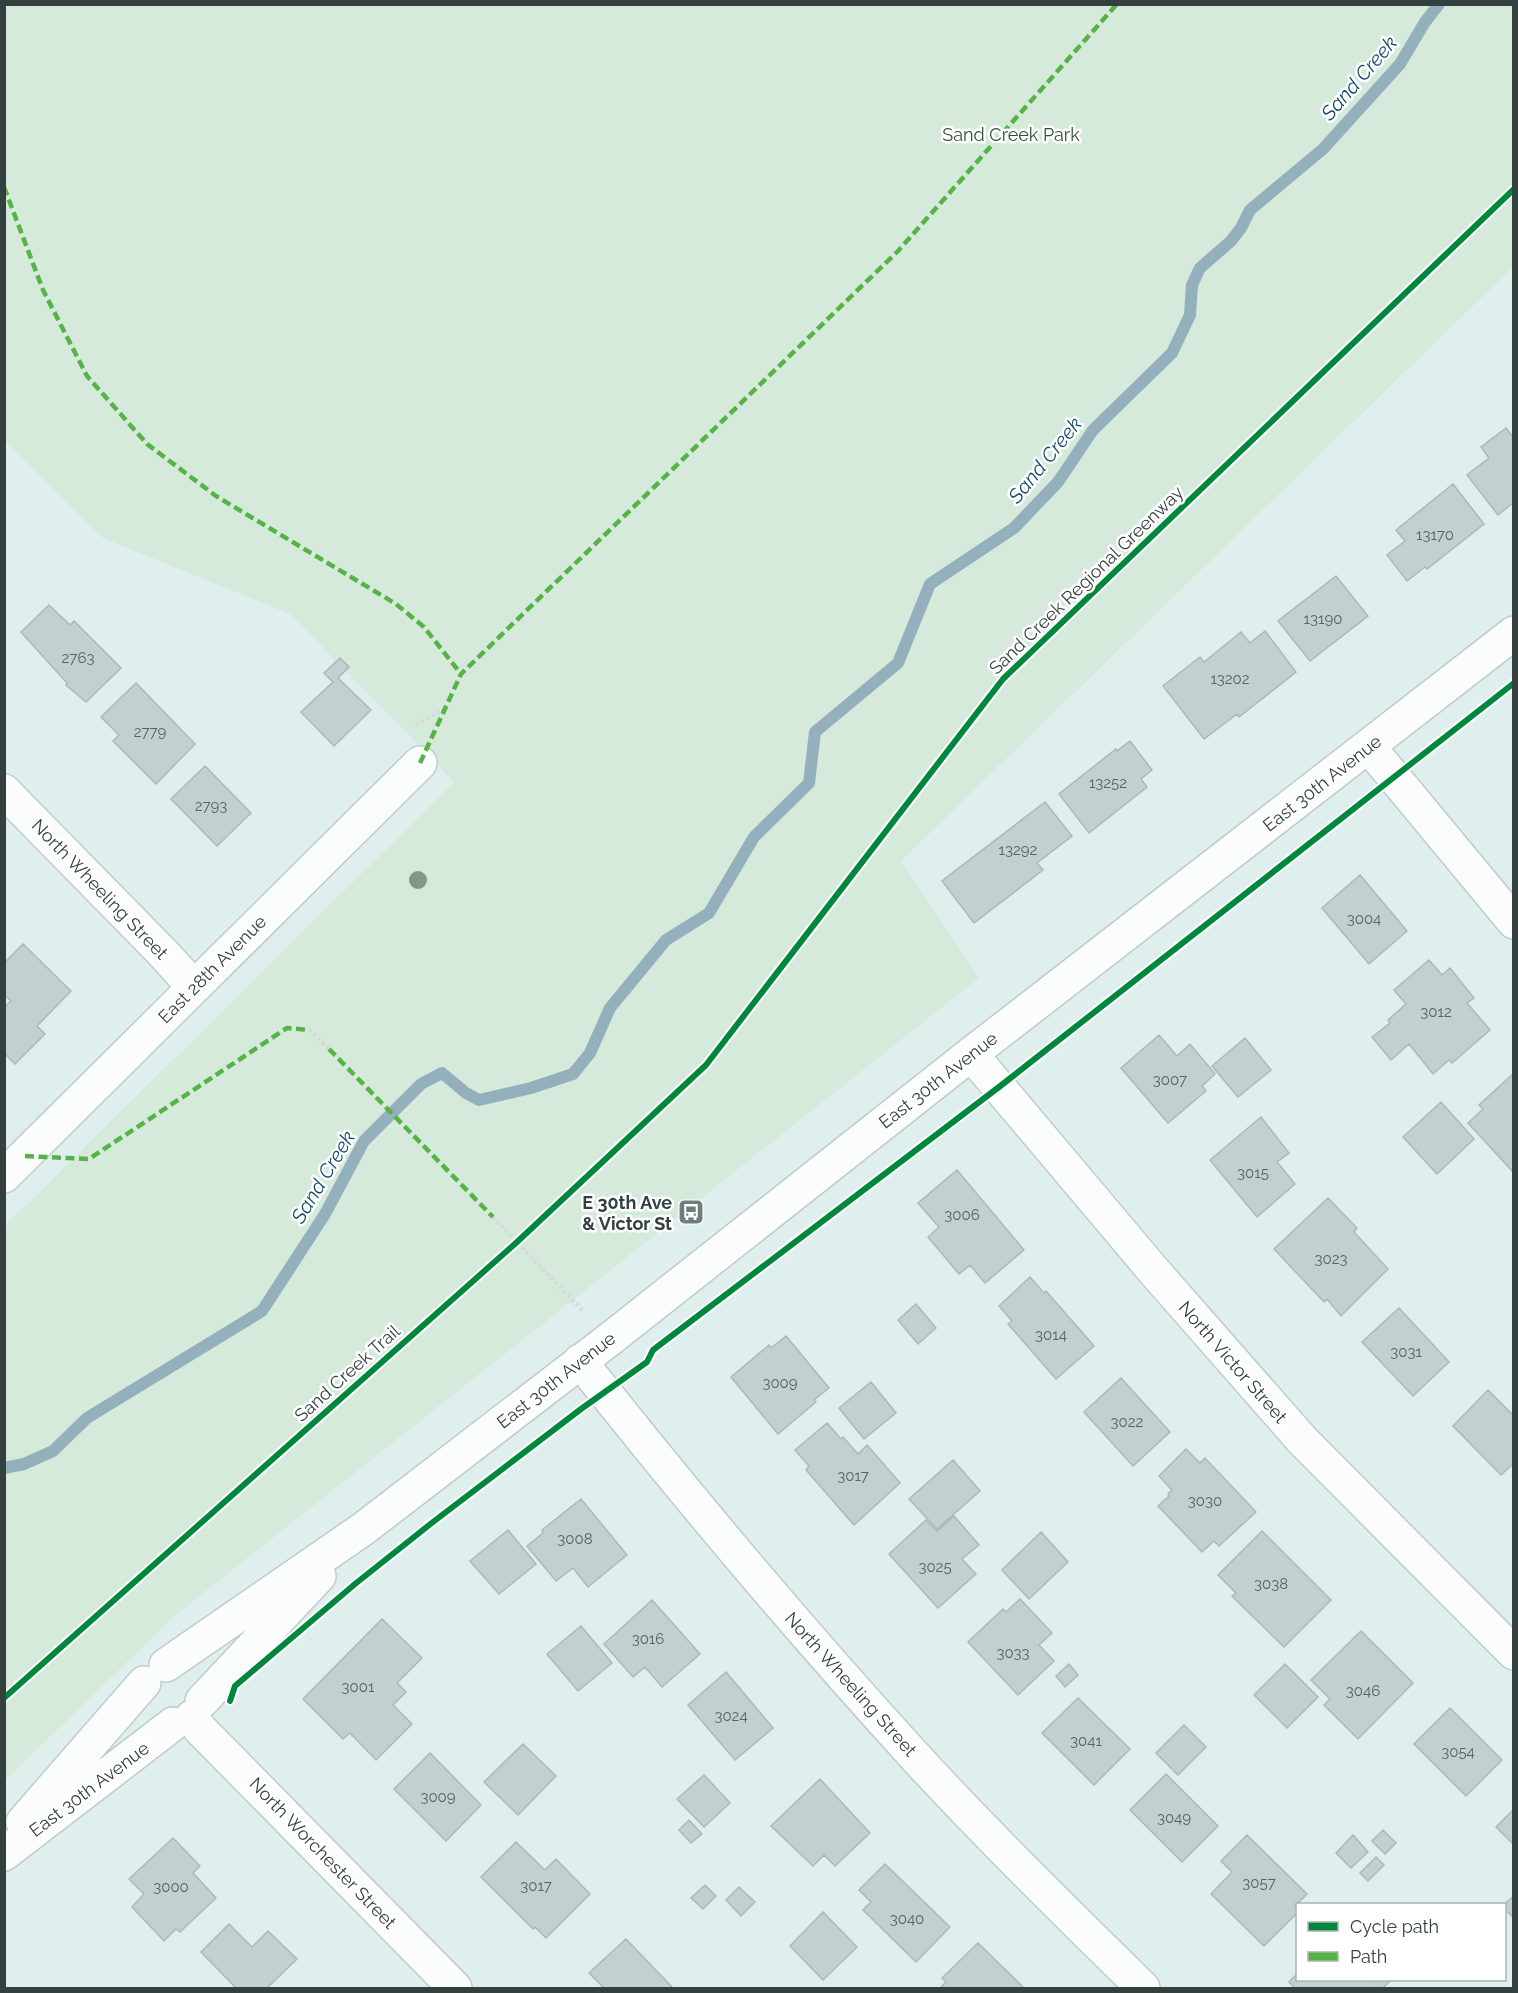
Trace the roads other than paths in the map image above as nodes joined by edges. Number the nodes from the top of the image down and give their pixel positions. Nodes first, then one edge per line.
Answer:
1 (1514, 633) edge
2 (1369, 747) junction
3 (420, 763) dead end
4 (4, 791) edge
5 (1514, 922) edge
6 (194, 987) junction
7 (971, 1054) junction
8 (4, 1176) edge
9 (580, 1361) junction
10 (363, 1529) junction
11 (1514, 1653) edge
12 (155, 1674) junction
13 (189, 1714) junction
14 (4, 1843) edge
15 (4, 1854) edge
16 (455, 1989) edge
17 (1143, 1989) edge

1 - 2 street, East 30th Avenue
2 - 5 street
2 - 7 street, East 30th Avenue
3 - 6 street, East 28th Avenue
4 - 6 street, North Wheeling Street
6 - 8 street, East 28th Avenue
7 - 9 street, East 30th Avenue
7 - 11 street, North Victor Street
9 - 10 street, East 30th Avenue
9 - 17 street, North Wheeling Street
10 - 12 street, East 30th Avenue
10 - 13 street, East 30th Avenue
12 - 13 street
12 - 13 street
12 - 14 street, East 30th Avenue
13 - 15 street, East 30th Avenue
13 - 16 street, North Worchester Street

